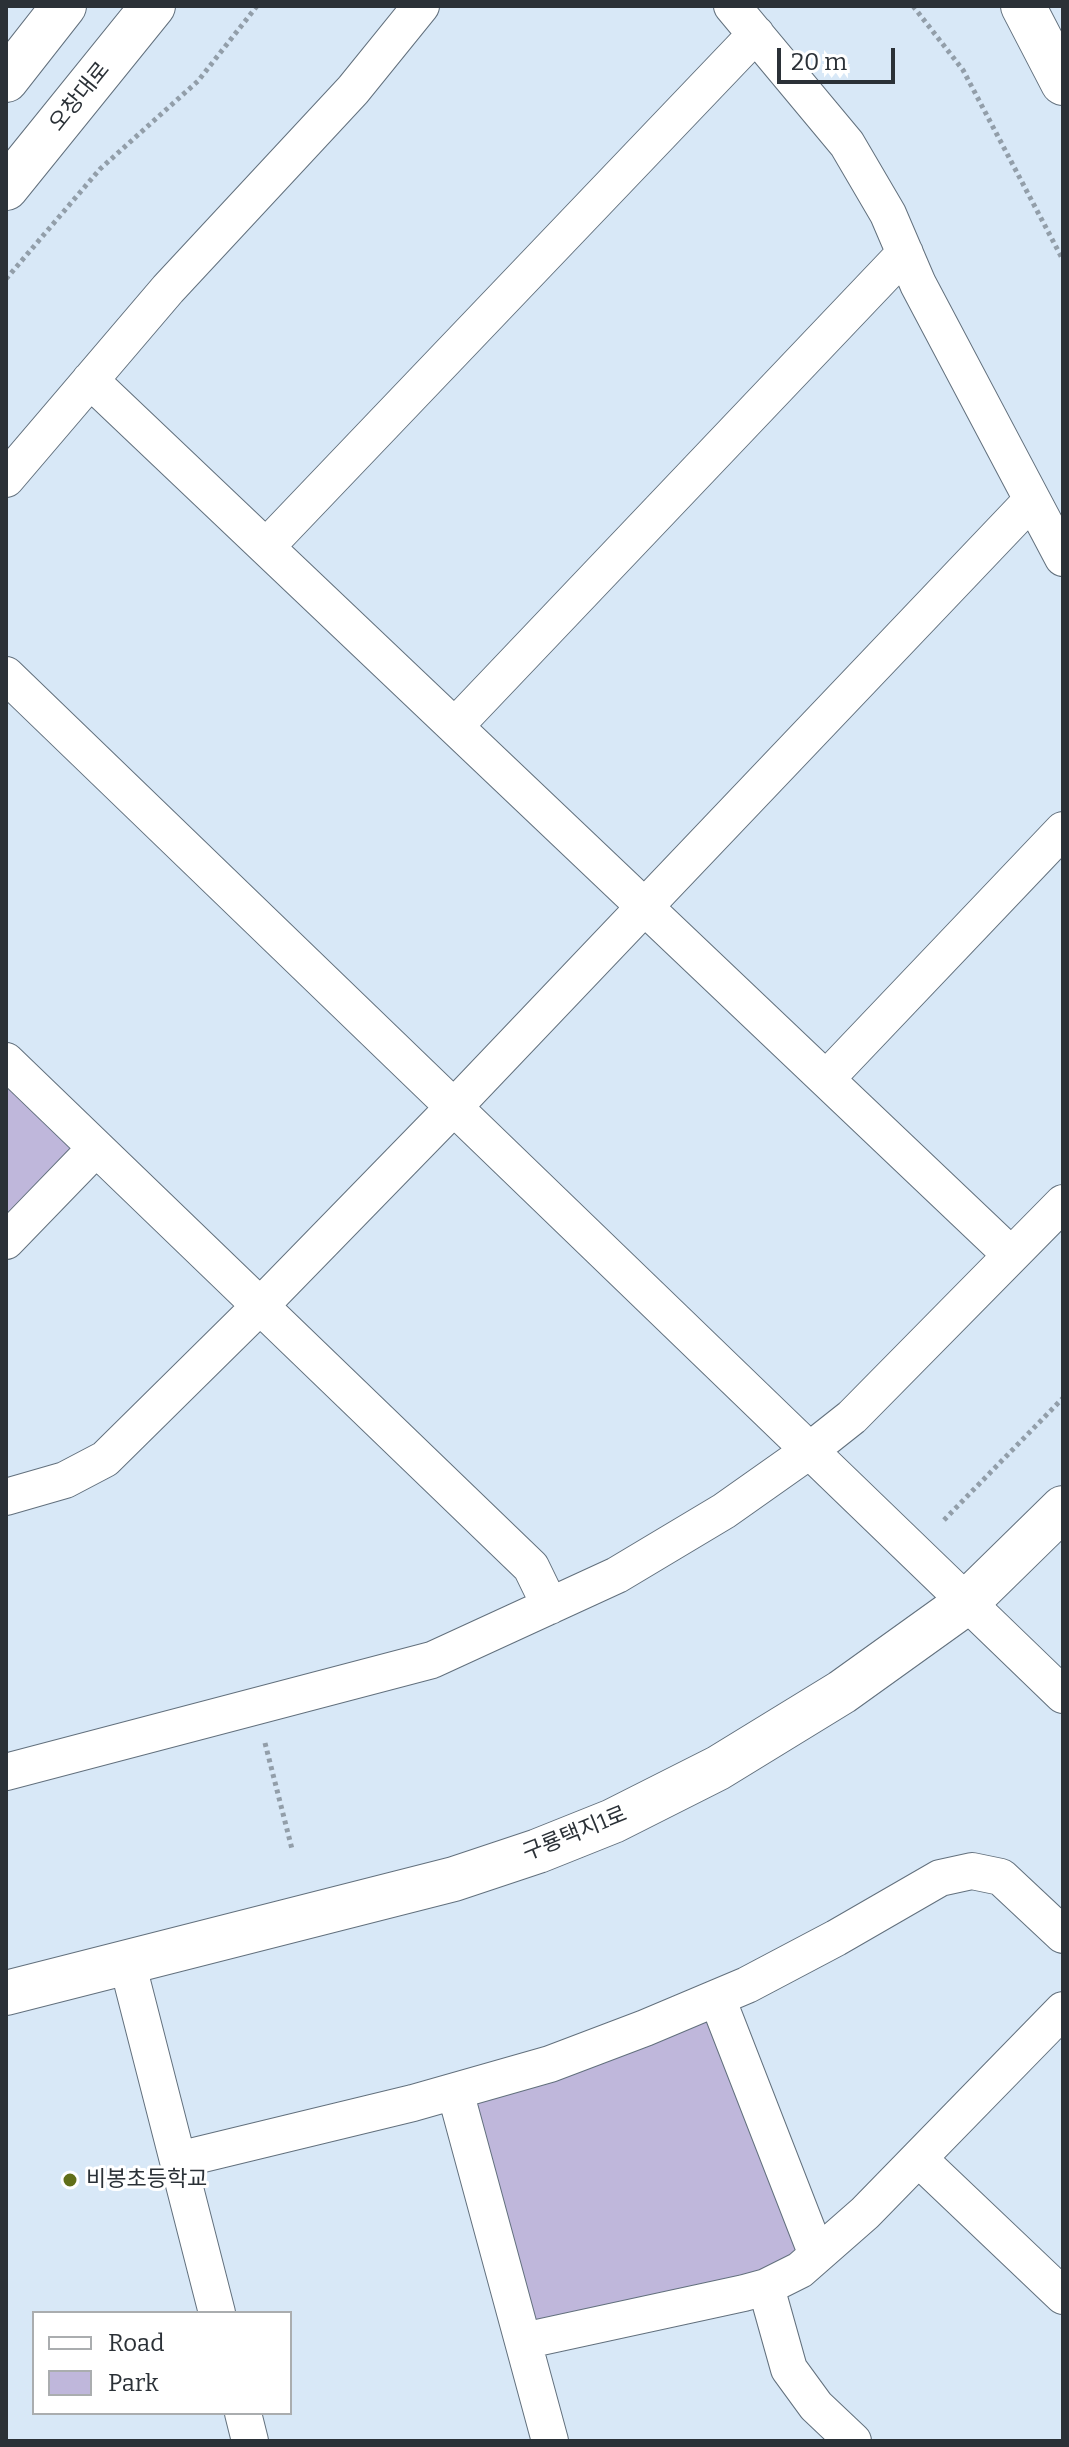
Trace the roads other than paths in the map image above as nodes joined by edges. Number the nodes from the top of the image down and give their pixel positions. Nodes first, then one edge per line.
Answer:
1 (64, 6) edge
2 (153, 6) edge
3 (421, 6) edge
4 (732, 6) edge
5 (1023, 6) edge
6 (756, 34) junction
7 (6, 80) edge
8 (1063, 83) edge
9 (6, 188) edge
10 (905, 253) junction
11 (90, 380) junction
12 (6, 479) edge
13 (1031, 501) junction
14 (266, 547) junction
15 (1063, 558) edge
16 (6, 675) edge
17 (455, 726) junction
18 (1063, 830) edge
19 (645, 907) junction
20 (6, 1061) edge
21 (826, 1079) junction
22 (453, 1108) junction
23 (96, 1148) junction
24 (1063, 1203) edge
25 (6, 1241) edge
26 (1011, 1255) junction
27 (260, 1306) junction
28 (809, 1451) junction
29 (6, 1497) edge
30 (1063, 1508) edge
31 (966, 1603) junction
32 (550, 1606) junction
33 (1063, 1695) edge
34 (6, 1772) edge
35 (1063, 1935) edge
36 (127, 1962) junction
37 (6, 1993) edge
38 (717, 1998) junction
39 (1063, 2010) edge
40 (455, 2091) junction
41 (178, 2160) junction
42 (920, 2160) junction
43 (817, 2255) junction
44 (766, 2287) junction
45 (1063, 2296) edge
46 (216, 2311) edge
47 (523, 2341) junction
48 (244, 2415) edge
49 (250, 2441) edge
50 (550, 2441) edge
51 (853, 2441) edge

1 - 7 street
2 - 9 street, 오창대로
3 - 11 street
4 - 6 street
5 - 8 street
6 - 10 street
6 - 14 street
10 - 13 street
10 - 17 street
11 - 12 street
11 - 14 street
13 - 15 street
13 - 19 street
14 - 17 street
16 - 22 street
17 - 19 street
18 - 21 street
19 - 21 street
19 - 22 street
20 - 23 street
21 - 26 street
22 - 27 street
22 - 28 street
23 - 25 street
23 - 27 street
24 - 26 street
26 - 28 street
27 - 29 street
27 - 32 street
28 - 31 street
28 - 32 street
30 - 31 street, 구룡택지1로
31 - 33 street
31 - 36 street, 구룡택지1로
32 - 34 street
35 - 38 street
36 - 37 street, 구룡택지1로
36 - 41 street
38 - 40 street
38 - 43 street
39 - 42 street
40 - 41 street
40 - 47 street
41 - 46 street
42 - 43 street
42 - 45 street
43 - 44 street
44 - 47 street
44 - 51 street
47 - 50 street
48 - 49 street

